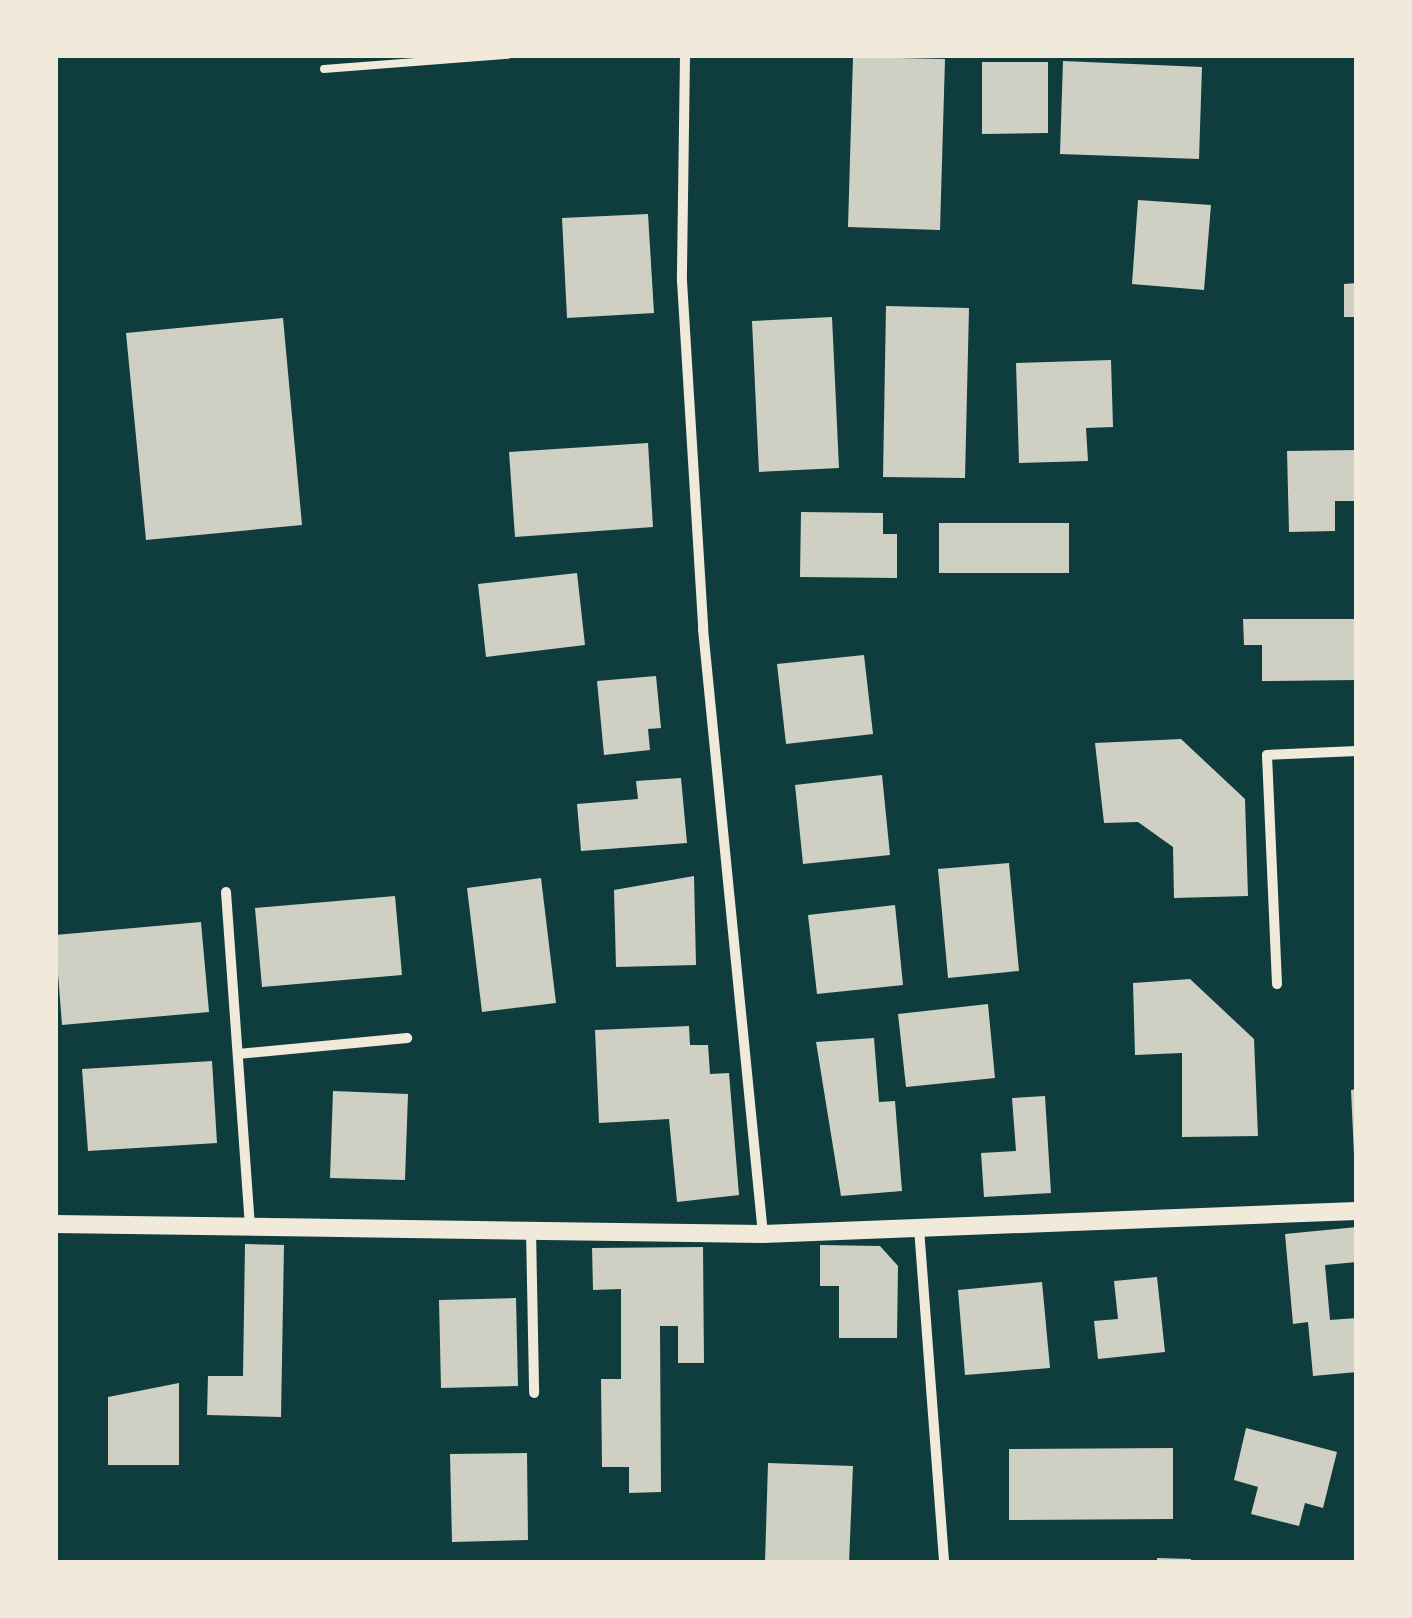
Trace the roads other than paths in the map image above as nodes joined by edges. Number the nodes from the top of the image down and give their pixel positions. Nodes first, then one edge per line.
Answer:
1 (507, 55) edge
2 (685, 55) edge
3 (324, 70) dead end
4 (1357, 752) edge
5 (226, 892) dead end
6 (1278, 984) dead end
7 (407, 1038) dead end
8 (238, 1054) junction
9 (1357, 1211) edge
10 (55, 1224) edge
11 (250, 1226) junction
12 (919, 1228) junction
13 (530, 1230) junction
14 (763, 1234) junction
15 (534, 1393) dead end
16 (944, 1563) edge

1 - 3 lane
2 - 14 street
4 - 6 street
5 - 8 street
7 - 8 street
8 - 11 street
9 - 12 street
10 - 11 street
11 - 13 street
12 - 14 street
12 - 16 street
13 - 14 street
13 - 15 street

